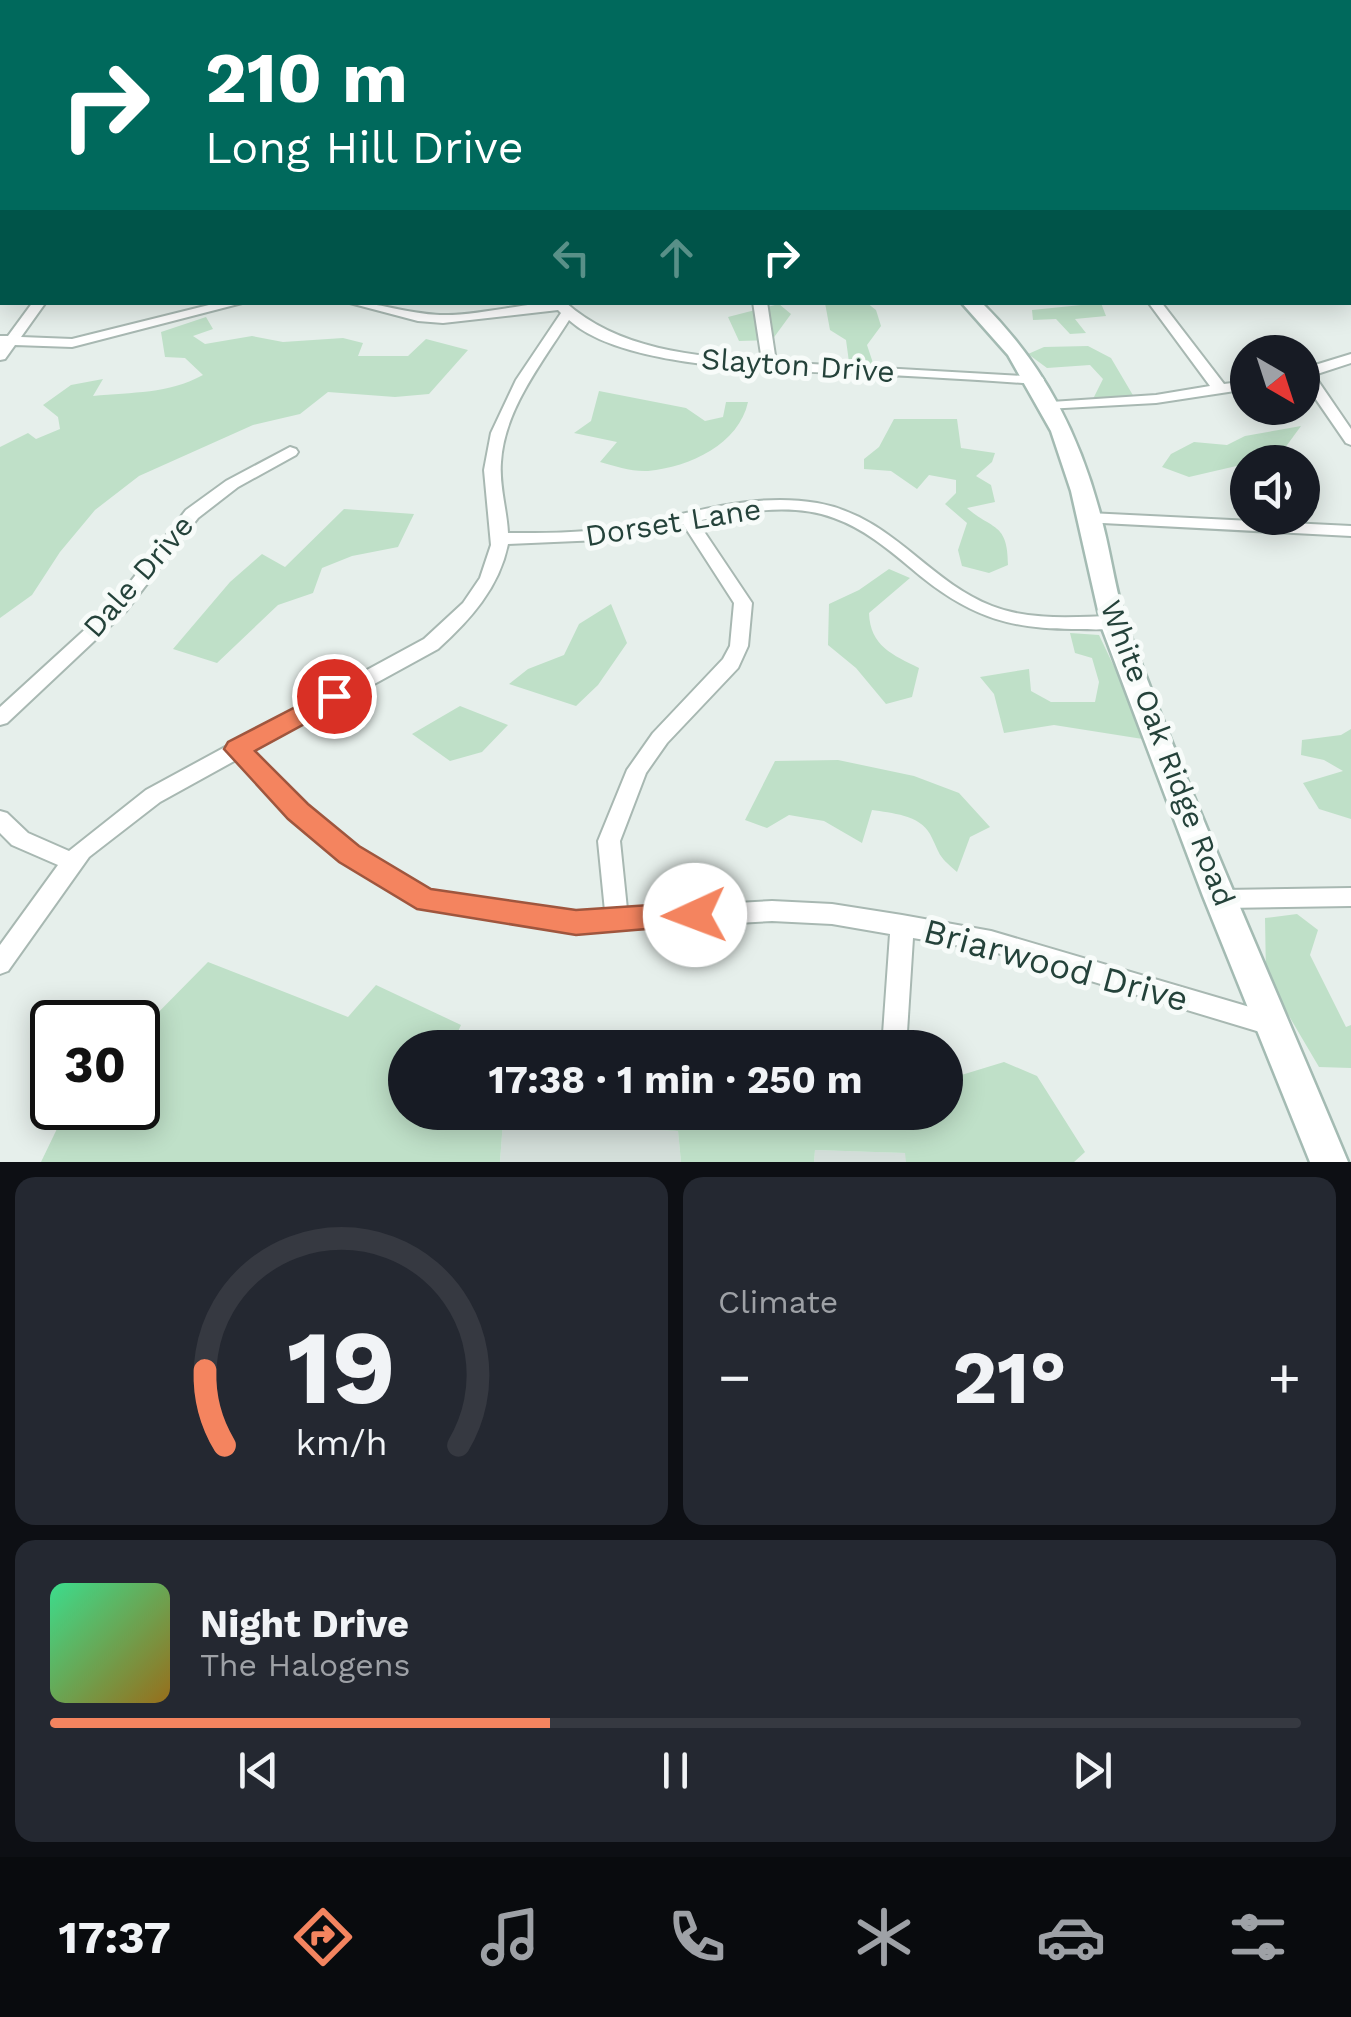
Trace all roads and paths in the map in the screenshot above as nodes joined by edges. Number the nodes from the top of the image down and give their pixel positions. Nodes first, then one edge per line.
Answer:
1 (37, 305) edge
2 (228, 305) edge
3 (365, 305) edge
4 (760, 305) edge
5 (973, 305) edge
6 (1156, 305) edge
7 (561, 308) edge
8 (6, 341) edge
9 (0, 356) edge
10 (1351, 358) edge
11 (770, 366) junction
12 (1320, 369) edge
13 (1037, 380) junction
14 (1230, 388) edge
15 (1220, 389) junction
16 (1320, 396) edge
17 (1051, 406) junction
18 (1351, 440) edge
19 (290, 452) dead end
20 (688, 518) junction
21 (1089, 518) junction
22 (1351, 531) edge
23 (500, 539) junction
24 (1113, 622) junction
25 (0, 718) edge
26 (237, 749) junction
27 (0, 818) edge
28 (73, 862) junction
29 (1351, 897) edge
30 (1224, 900) junction
31 (617, 918) junction
32 (902, 925) junction
33 (0, 964) edge
34 (1270, 1024) junction
35 (895, 1030) edge
36 (1329, 1162) edge

1 - 8 street
2 - 8 street
3 - 7 street
4 - 11 street
5 - 13 street, White Oak Ridge Road
6 - 15 street
7 - 11 street, Slayton Drive
7 - 23 street
8 - 9 street
10 - 12 street
11 - 13 street, Slayton Drive
13 - 17 street, White Oak Ridge Road
14 - 15 street
15 - 17 street
16 - 18 street
17 - 21 street, White Oak Ridge Road
19 - 25 street, Dale Drive
20 - 23 street, Dorset Lane
20 - 24 street, Dorset Lane
20 - 31 street
21 - 22 street
21 - 24 street, White Oak Ridge Road
23 - 26 street
24 - 30 street, White Oak Ridge Road
26 - 28 street
26 - 31 street, Briarwood Drive
27 - 28 street
28 - 33 street
29 - 30 street
30 - 34 street, White Oak Ridge Road
31 - 32 street, Briarwood Drive
32 - 34 street, Briarwood Drive
32 - 35 street
34 - 36 street, White Oak Ridge Road

